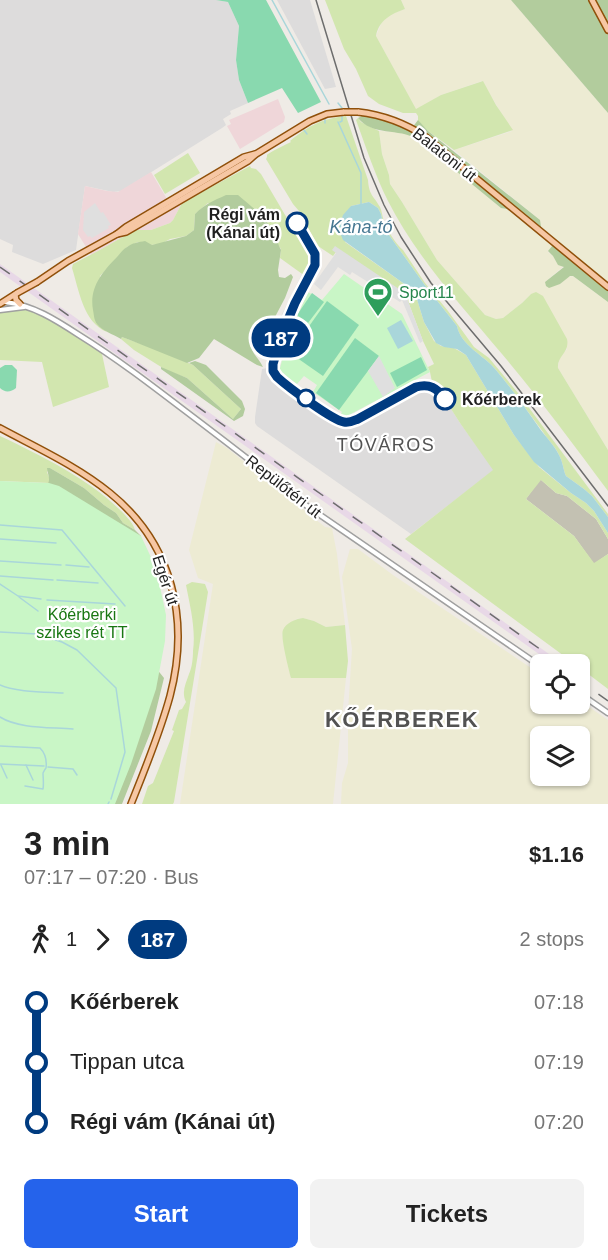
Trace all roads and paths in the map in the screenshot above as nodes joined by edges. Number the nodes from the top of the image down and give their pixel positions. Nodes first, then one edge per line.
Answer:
1 (592, 0) edge
2 (608, 30) edge
3 (608, 288) edge
4 (16, 294) junction
5 (2, 303) edge
6 (20, 304) junction
7 (28, 307) junction
8 (0, 310) edge
9 (0, 428) edge
10 (530, 659) edge
11 (590, 700) edge
12 (608, 712) edge
13 (131, 804) edge

1 - 2 main road
3 - 4 main road, Balatoni út, bridge
4 - 5 main road, Balatoni út
4 - 6 main road
5 - 6 street, Repülőtéri út
6 - 7 street, Repülőtéri út
7 - 8 street
7 - 10 street, Repülőtéri út
9 - 13 main road, Egér út
11 - 12 street

